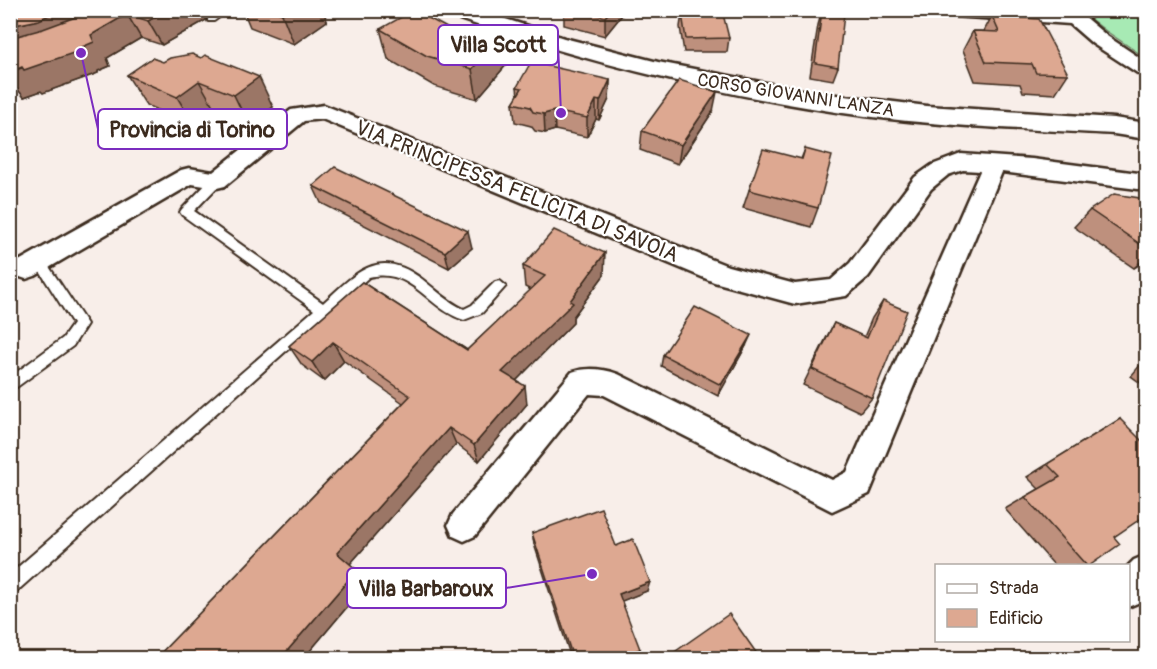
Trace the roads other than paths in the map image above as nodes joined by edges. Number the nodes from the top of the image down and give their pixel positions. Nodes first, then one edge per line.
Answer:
1 (225, 10) edge
2 (454, 10) edge
3 (498, 10) edge
4 (938, 10) edge
5 (1068, 15) edge
6 (211, 19) dead end
7 (1146, 70) edge
8 (1146, 117) edge
9 (1146, 131) edge
10 (994, 165) junction
11 (217, 180) junction
12 (1146, 182) edge
13 (33, 266) joint
14 (500, 286) dead end
15 (323, 310) junction
16 (10, 386) edge
17 (465, 525) dead end
18 (1146, 572) edge
19 (10, 586) edge
20 (1130, 588) edge

1 - 6 lane
2 - 9 street, CORSO GIOVANNI LANZA
3 - 8 street, CORSO GIOVANNI LANZA
4 - 5 street
5 - 7 street
10 - 11 street, VIA PRINCIPESSA FELICITA DI SAVOIA
10 - 12 street, VIA PRINCIPESSA FELICITA DI SAVOIA
10 - 17 street
11 - 13 street
11 - 15 lane
13 - 16 lane
14 - 15 lane
15 - 19 lane
18 - 20 street

